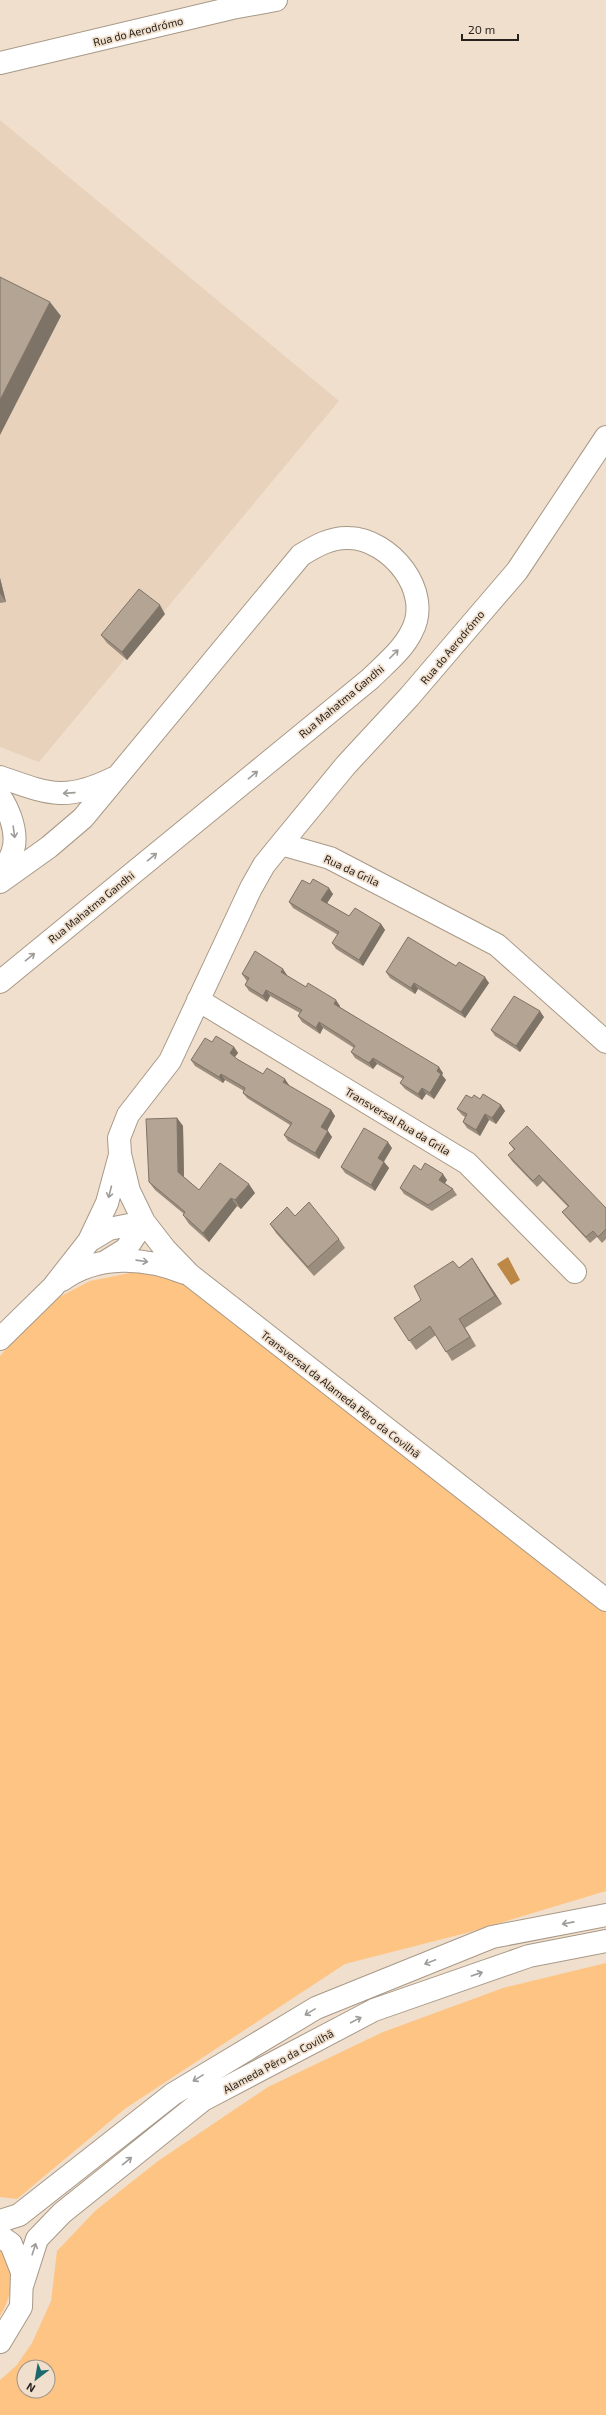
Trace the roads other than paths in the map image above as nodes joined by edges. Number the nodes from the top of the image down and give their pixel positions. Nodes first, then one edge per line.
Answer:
1 (276, 0) edge
2 (0, 63) edge
3 (606, 437) edge
4 (119, 775) junction
5 (0, 777) edge
6 (0, 797) edge
7 (281, 844) junction
8 (0, 873) edge
9 (0, 882) edge
10 (0, 982) edge
11 (198, 1000) junction
12 (606, 1042) edge
13 (120, 1154) junction
14 (144, 1222) junction
15 (89, 1241) junction
16 (104, 1262) junction
17 (576, 1272) dead end
18 (190, 1274) junction
19 (53, 1287) junction
20 (0, 1339) edge
21 (606, 1600) edge
22 (606, 1915) edge
23 (606, 1941) edge
24 (0, 2221) edge
25 (0, 2236) edge
26 (22, 2286) junction
27 (0, 2342) edge

1 - 2 street, Rua do Aerodrómo
3 - 7 street, Rua do Aerodrómo
4 -> 5 street
4 - 9 street, Rua Mahatma Gandhi
10 -> 4 street, Rua Mahatma Gandhi
6 -> 8 street
7 - 11 street
7 - 12 street, Rua da Grila
11 - 13 street
11 - 17 street, Transversal Rua da Grila
13 - 14 street, Transversal da Alameda Pêro da Covilhã
13 -> 15 street
14 - 15 street
14 - 16 street
14 - 18 street, Transversal da Alameda Pêro da Covilhã
15 - 19 street
16 -> 18 street
16 - 19 street
18 - 21 street, Transversal da Alameda Pêro da Covilhã
19 - 20 street
22 -> 24 street, Alameda Pêro da Covilhã
26 -> 23 street, Alameda Pêro da Covilhã
25 - 26 street
26 - 27 street

